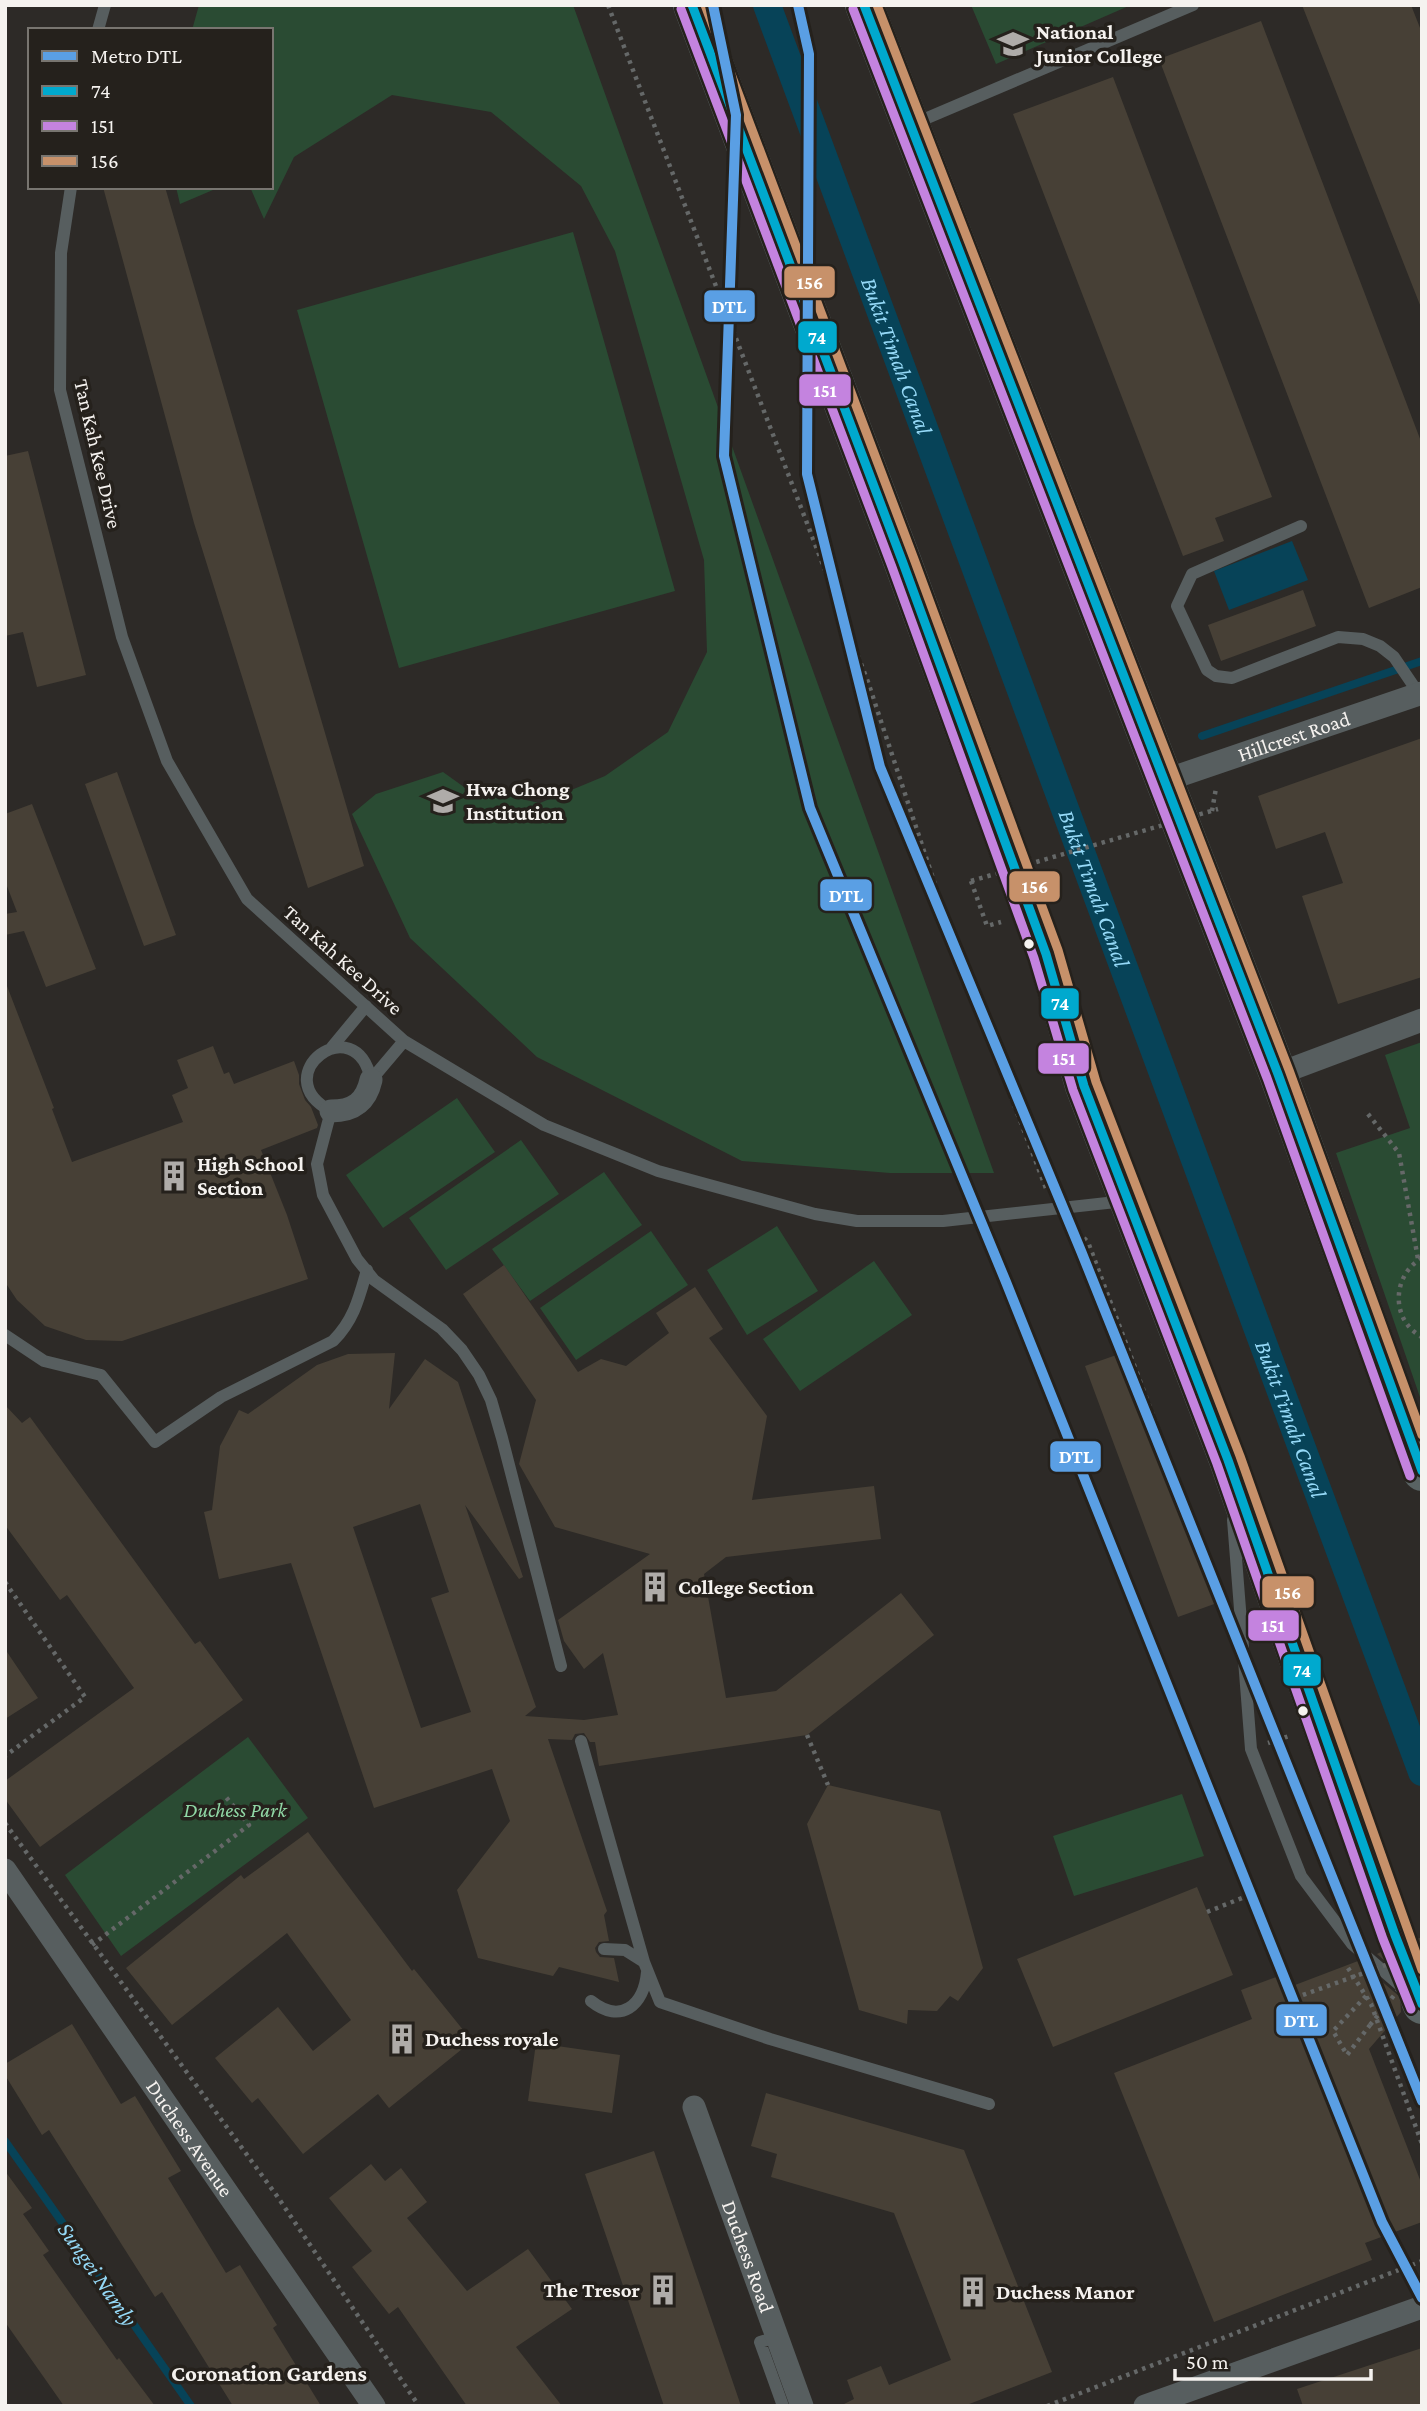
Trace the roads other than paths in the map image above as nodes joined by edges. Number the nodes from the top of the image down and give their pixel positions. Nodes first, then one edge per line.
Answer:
1 (105, 5) edge
2 (692, 5) edge
3 (864, 5) edge
4 (1194, 5) edge
5 (99, 28) edge
6 (910, 125) junction
7 (71, 189) edge
8 (1301, 526) dead end
9 (1416, 688) edge
10 (1166, 780) junction
11 (366, 1006) junction
12 (1422, 1020) edge
13 (404, 1041) junction
14 (332, 1047) junction
15 (1278, 1074) junction
16 (371, 1080) junction
17 (331, 1111) junction
18 (1127, 1201) junction
19 (367, 1270) junction
20 (5, 1335) edge
21 (1228, 1460) junction
22 (1422, 1472) edge
23 (561, 1666) dead end
24 (581, 1741) dead end
25 (5, 1870) edge
26 (1413, 1949) tunnel mouth
27 (604, 1950) dead end
28 (645, 1967) junction
29 (591, 2001) dead end
30 (1421, 2004) edge
31 (989, 2104) dead end
32 (694, 2107) dead end
33 (1422, 2307) edge
34 (776, 2337) junction
35 (374, 2406) edge
36 (783, 2406) edge
37 (802, 2406) edge
38 (1145, 2406) edge

1 - 5 lane
2 - 18 highway
3 - 6 highway
4 - 6 lane
6 - 10 highway
7 - 11 lane, Tan Kah Kee Drive
8 - 9 lane
9 - 10 street, Hillcrest Road
10 - 15 highway
11 - 13 lane, Tan Kah Kee Drive
11 - 14 lane
12 - 15 street
13 - 16 lane
13 - 18 lane, Tan Kah Kee Drive
14 - 16 lane
14 - 17 lane
15 - 22 highway
16 - 17 street
17 - 19 lane
18 - 21 highway
19 - 20 lane
19 - 23 lane
21 - 26 highway
21 - 30 lane
24 - 28 lane
25 - 35 street, Duchess Avenue
27 - 28 lane
28 - 29 lane
28 - 31 lane
32 - 34 street, Duchess Road
33 - 38 street
34 - 36 lane
34 - 37 street, Duchess Road

